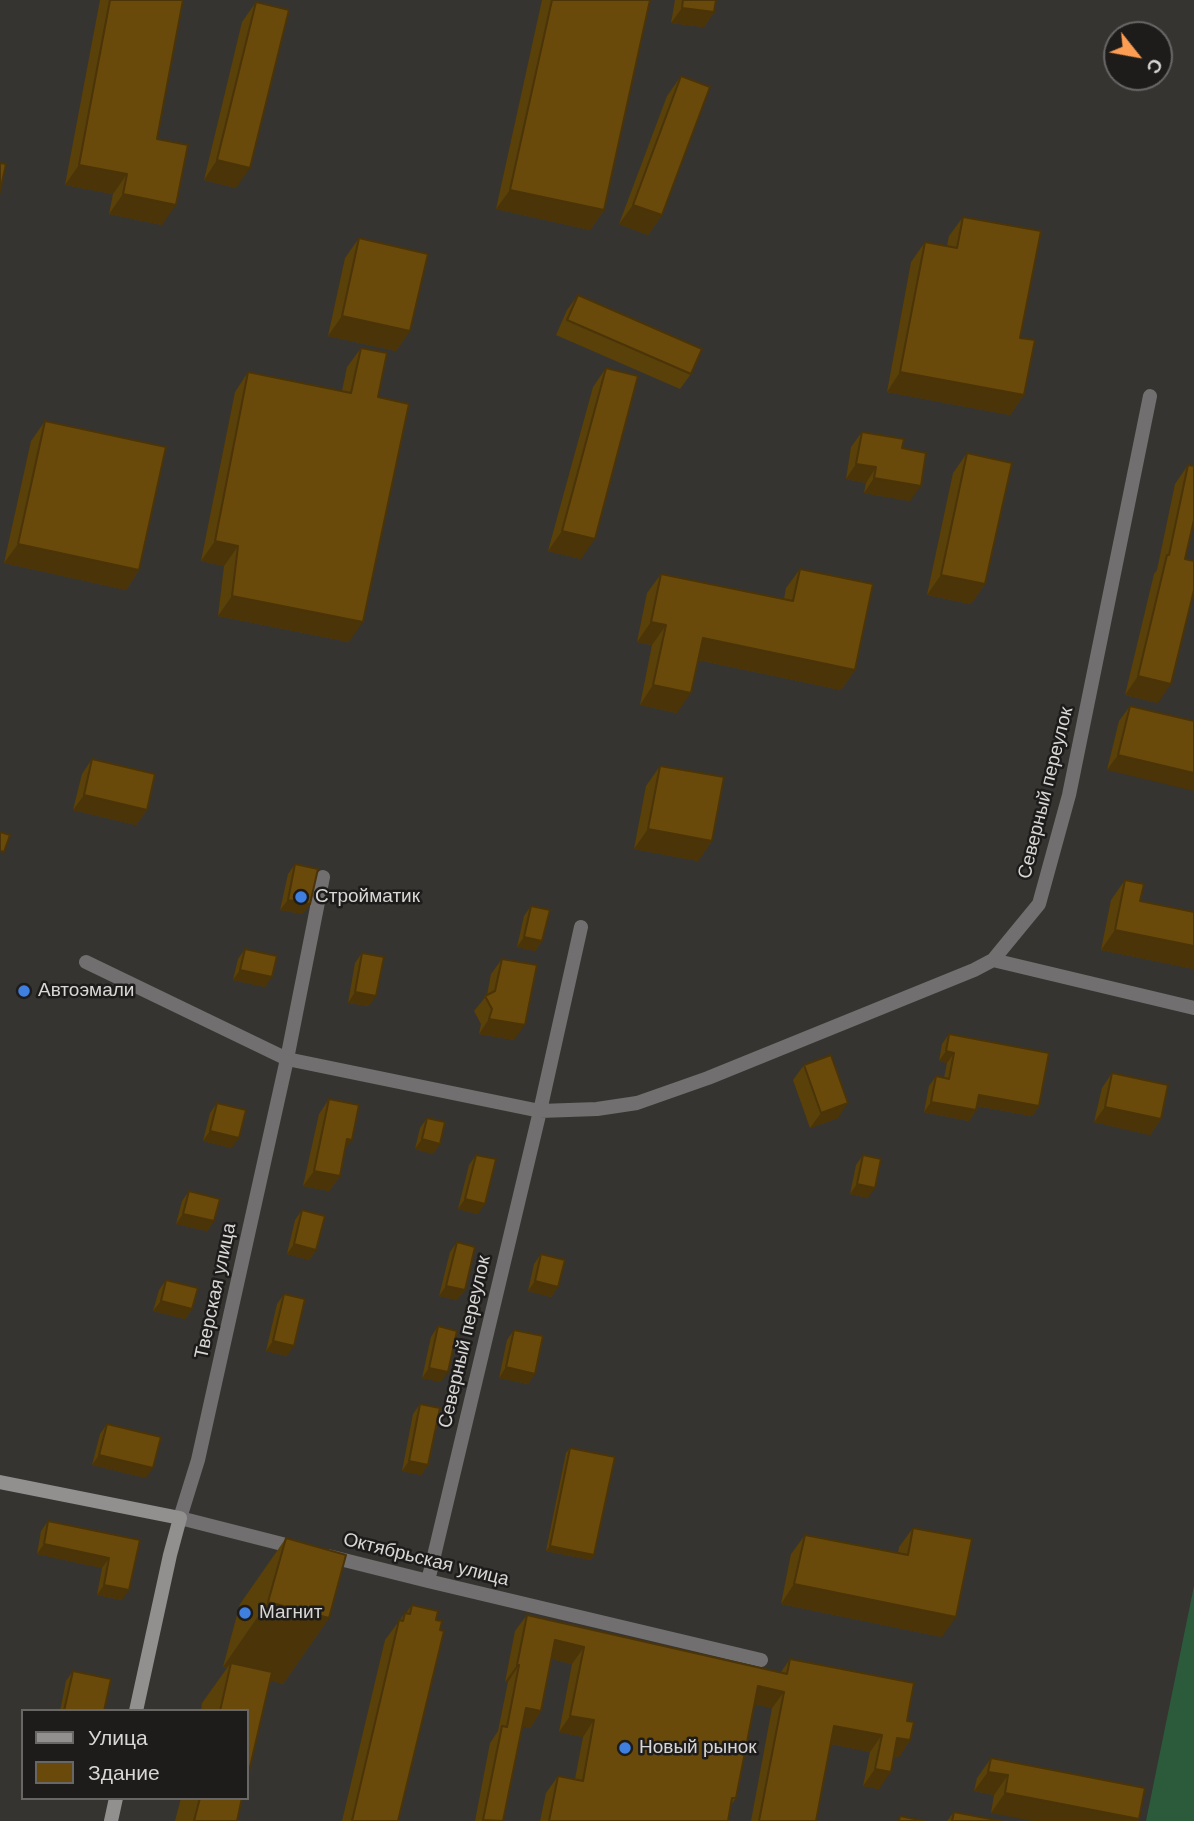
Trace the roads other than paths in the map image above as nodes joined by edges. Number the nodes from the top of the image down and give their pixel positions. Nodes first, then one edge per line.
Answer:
1 (1150, 396) dead end
2 (323, 877) dead end
3 (581, 927) dead end
4 (993, 960) junction
5 (86, 962) dead end
6 (1194, 1008) edge
7 (287, 1059) junction
8 (540, 1111) junction
9 (0, 1482) edge
10 (180, 1518) junction
11 (428, 1581) junction
12 (761, 1660) dead end
13 (136, 1709) edge
14 (116, 1800) edge
15 (111, 1821) edge

1 - 4 street, Северный переулок
2 - 7 street, Тверская улица
3 - 8 street, Северный переулок
4 - 6 street
4 - 8 street, Северный переулок
5 - 7 street
7 - 8 street
7 - 10 street, Тверская улица
8 - 11 street, Северный переулок
9 - 10 main road, Октябрьская улица
10 - 11 street, Октябрьская улица
10 - 13 main road, Тверская улица
11 - 12 street, Октябрьская улица
14 - 15 main road

